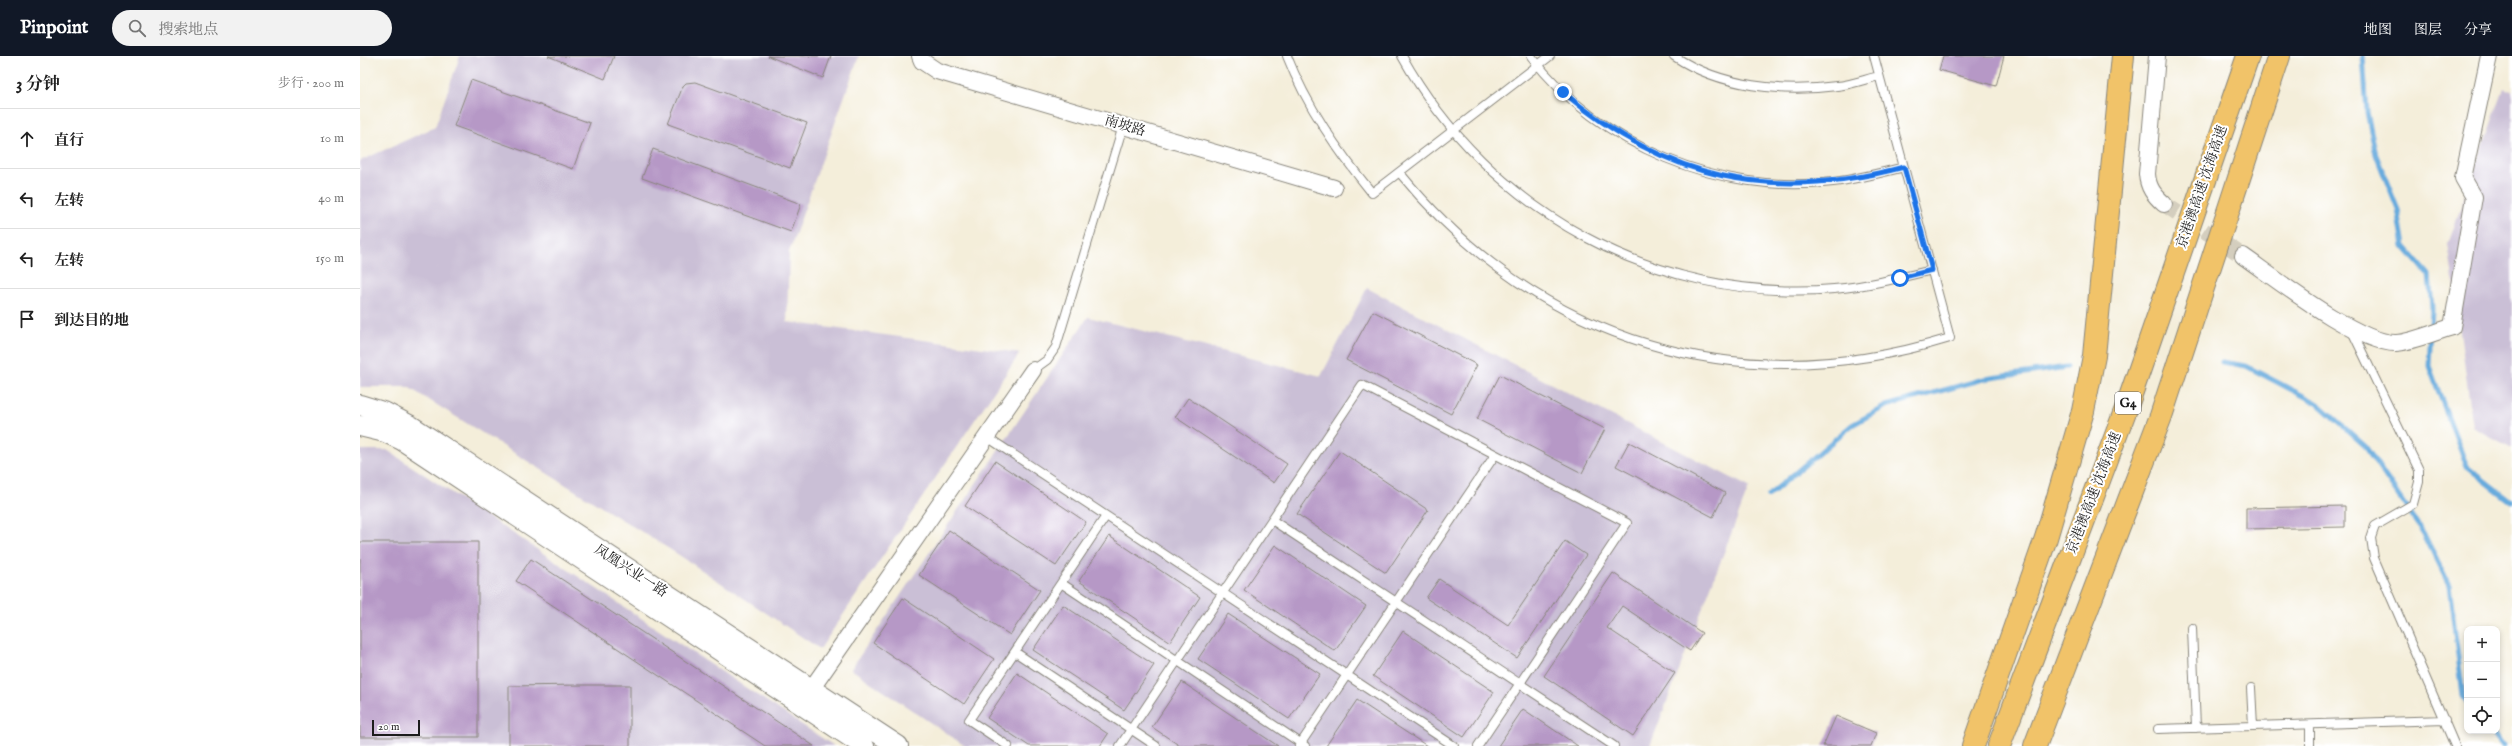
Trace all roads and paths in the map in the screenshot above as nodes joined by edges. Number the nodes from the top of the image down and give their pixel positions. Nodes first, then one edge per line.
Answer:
1 (920, 56) edge
2 (1287, 56) edge
3 (1402, 56) edge
4 (1531, 56) edge
5 (1550, 56) edge
6 (1674, 56) edge
7 (1874, 56) edge
8 (2123, 56) edge
9 (2157, 56) edge
10 (2248, 56) edge
11 (2279, 56) edge
12 (2490, 56) edge
13 (1538, 65) junction
14 (1879, 76) junction
15 (1123, 126) junction
16 (1453, 131) junction
17 (1904, 167) junction
18 (1399, 172) junction
19 (1334, 188) dead end
20 (2164, 204) tunnel mouth
21 (2242, 256) tunnel mouth
22 (1932, 270) junction
23 (2351, 329) junction
24 (1033, 370) joint
25 (360, 405) edge
26 (360, 426) edge
27 (987, 437) junction
28 (1495, 455) junction
29 (1106, 516) junction
30 (1272, 520) junction
31 (1061, 583) junction
32 (1223, 593) junction
33 (1396, 602) junction
34 (2192, 628) dead end
35 (1015, 652) junction
36 (1177, 661) junction
37 (1347, 675) junction
38 (1520, 684) junction
39 (2251, 688) dead end
40 (806, 697) junction
41 (2445, 720) junction
42 (2310, 724) junction
43 (2252, 726) junction
44 (2196, 728) junction
45 (1131, 729) junction
46 (2158, 729) dead end
47 (1302, 745) edge
48 (864, 746) edge
49 (898, 746) edge
50 (1008, 746) edge
51 (1120, 746) edge
52 (1156, 746) edge
53 (1454, 746) edge
54 (1478, 746) edge
55 (1614, 746) edge
56 (1973, 746) edge
57 (1999, 746) edge
58 (2035, 746) edge
59 (2310, 746) edge
60 (2455, 746) edge

1 - 15 street, 南坡路
2 - 18 lane
3 - 16 lane
4 - 13 lane
5 - 13 lane
6 - 14 lane
7 - 14 lane
8 - 56 highway
9 - 20 street
10 - 57 highway, 京港澳高速 沈海高速 / G4
11 - 58 highway, G4
12 - 23 street
13 - 16 lane
13 - 17 lane
14 - 17 lane
15 - 19 street, 南坡路
15 - 24 lane
16 - 18 lane
16 - 22 lane
17 - 22 lane
18 - 22 lane
21 - 23 street
23 - 41 lane
24 - 27 street
25 - 40 street, 凤凰兴业一路
26 - 40 street, 凤凰兴业一路
27 - 29 lane
27 - 40 street
28 - 30 lane
28 - 33 lane
28 - 38 lane
29 - 31 lane
29 - 32 lane
30 - 32 lane
30 - 33 lane
31 - 35 lane
31 - 36 lane
32 - 36 lane
32 - 37 lane
33 - 37 lane
33 - 38 lane
34 - 44 lane
35 - 45 lane
35 - 50 lane
36 - 45 lane
36 - 47 lane
37 - 47 lane
37 - 53 lane
38 - 54 lane
38 - 55 lane
39 - 43 lane
40 - 48 street, 凤凰兴业一路
40 - 49 street, 凤凰兴业一路
41 - 42 lane
41 - 60 lane
42 - 43 lane
42 - 59 lane
43 - 44 lane
44 - 46 lane
45 - 51 lane
45 - 52 lane

